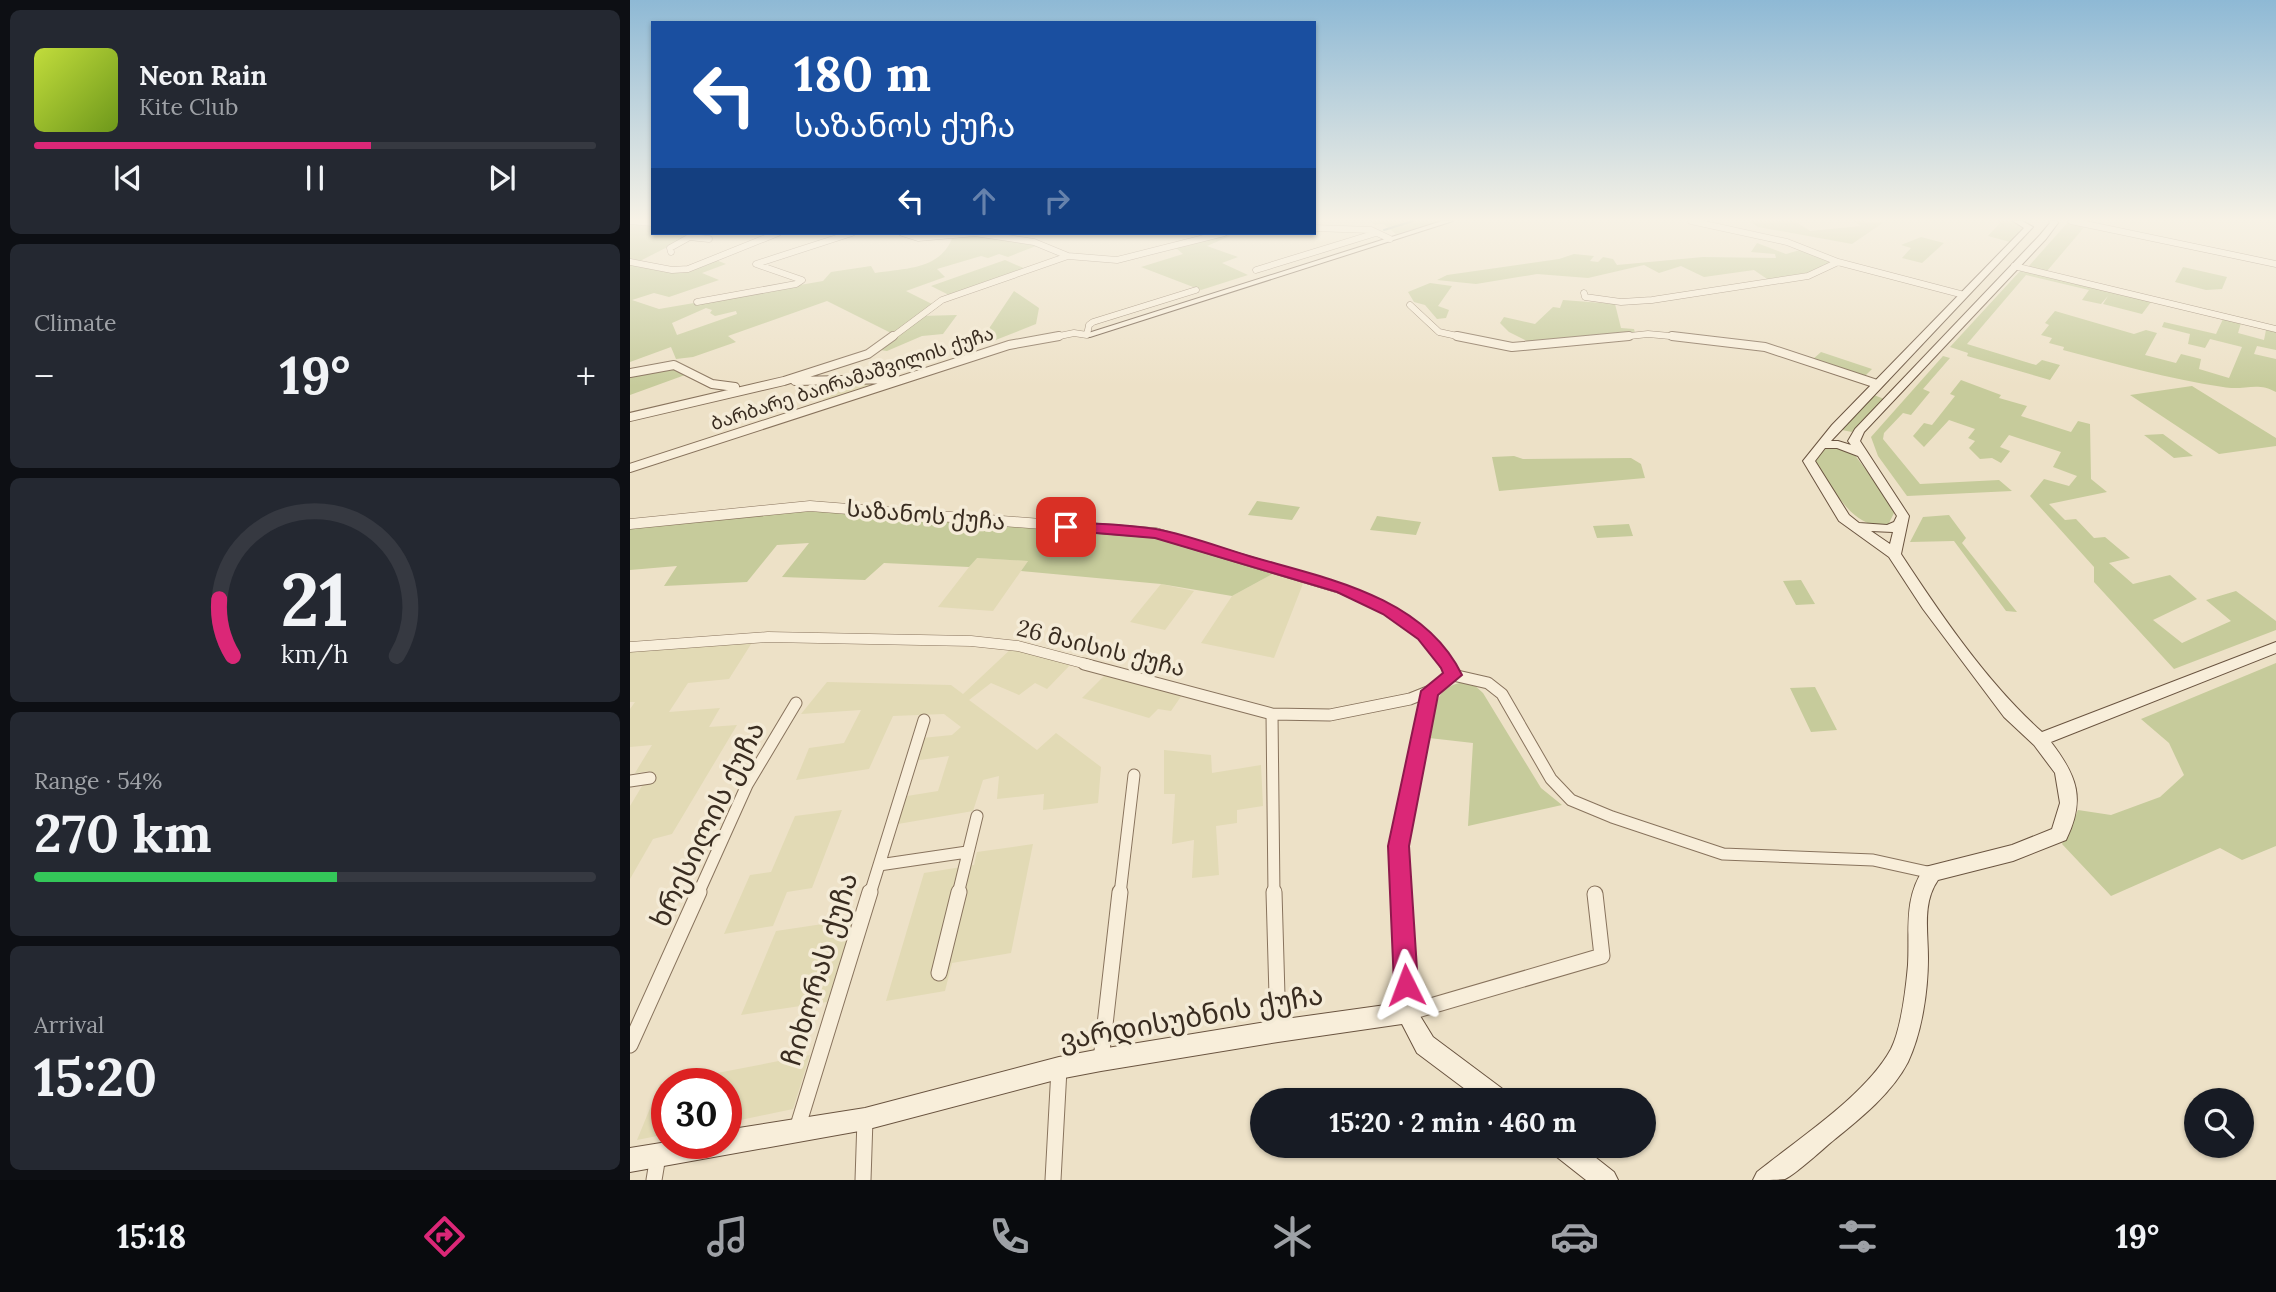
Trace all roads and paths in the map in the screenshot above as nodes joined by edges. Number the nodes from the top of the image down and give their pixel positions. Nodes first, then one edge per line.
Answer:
1 (791, 276) edge
2 (1011, 276) edge
3 (1273, 276) edge
4 (1808, 276) edge
5 (1892, 276) edge
6 (1983, 276) edge
7 (2005, 276) edge
8 (2056, 276) edge
9 (1196, 289) dead end
10 (1584, 293) dead end
11 (1964, 295) junction
12 (1982, 300) junction
13 (697, 302) dead end
14 (1410, 305) dead end
15 (2276, 329) edge
16 (1087, 335) junction
17 (1916, 344) junction
18 (1935, 350) junction
19 (630, 373) edge
20 (906, 379) junction
21 (784, 381) junction
22 (753, 387) junction
23 (1873, 389) junction
24 (1889, 399) junction
25 (630, 417) edge
26 (1836, 427) junction
27 (1857, 434) junction
28 (1820, 445) junction
29 (1860, 453) junction
30 (630, 468) edge
31 (1903, 516) junction
32 (1844, 517) junction
33 (630, 524) edge
34 (1894, 554) junction
35 (630, 647) edge
36 (2276, 647) edge
37 (1453, 675) junction
38 (1430, 691) junction
39 (796, 703) dead end
40 (1272, 714) junction
41 (924, 720) dead end
42 (2040, 740) junction
43 (1134, 775) dead end
44 (650, 778) dead end
45 (630, 781) edge
46 (977, 816) dead end
47 (967, 852) junction
48 (878, 865) junction
49 (1931, 873) junction
50 (1595, 894) dead end
51 (939, 973) dead end
52 (1407, 1013) junction
53 (1278, 1031) junction
54 (630, 1045) edge
55 (1101, 1060) junction
56 (1059, 1068) junction
57 (1483, 1088) edge
58 (865, 1119) junction
59 (797, 1129) junction
60 (742, 1139) edge
61 (651, 1156) edge
62 (1577, 1158) edge
63 (658, 1159) edge
64 (630, 1160) edge
65 (654, 1180) edge
66 (863, 1180) edge
67 (1053, 1180) edge
68 (1606, 1180) edge
69 (1765, 1180) edge

1 - 13 street
2 - 21 street
3 - 16 street, ბარბარე ბაირამაშვილის ქუჩა
4 - 10 street
5 - 11 street
6 - 11 street
7 - 12 street
8 - 15 street
9 - 16 street
11 - 12 street
11 - 17 street
12 - 18 street
14 - 23 street
16 - 20 street, ბარბარე ბაირამაშვილის ქუჩა
17 - 18 street
17 - 23 street
18 - 24 street
19 - 22 street
20 - 21 street
20 - 30 street, ბარბარე ბაირამაშვილის ქუჩა
21 - 22 street
22 - 25 street
23 - 24 street
23 - 26 street
24 - 27 street
26 - 27 street
26 - 28 street
27 - 29 street
28 - 29 street
28 - 32 street
29 - 31 street
31 - 32 street
31 - 34 street
32 - 34 street
33 - 37 street, საზანოს ქუჩა
34 - 42 street
35 - 40 street, 26 მაისის ქუჩა
36 - 42 street
37 - 38 street
37 - 49 street
38 - 40 street, 26 მაისის ქუჩა
38 - 52 street
39 - 54 street, ხრესილის ქუჩა
40 - 53 street
41 - 48 street
42 - 49 street
43 - 55 street
44 - 45 street
46 - 47 street
47 - 48 street, ჩიხორას ქუჩა
47 - 51 street
48 - 59 street, ჩიხორას ქუჩა
49 - 69 street
50 - 52 street, ვარდისუბნის ქუჩა
52 - 53 street, ვარდისუბნის ქუჩა
52 - 57 street
53 - 55 street, ვარდისუბნის ქუჩა
55 - 56 street, ვარდისუბნის ქუჩა
56 - 58 street, ვარდისუბნის ქუჩა
56 - 67 street
58 - 59 street, ვარდისუბნის ქუჩა
58 - 66 street
59 - 60 street, ვარდისუბნის ქუჩა
61 - 64 street, ვარდისუბნის ქუჩა
62 - 68 street
63 - 65 street

